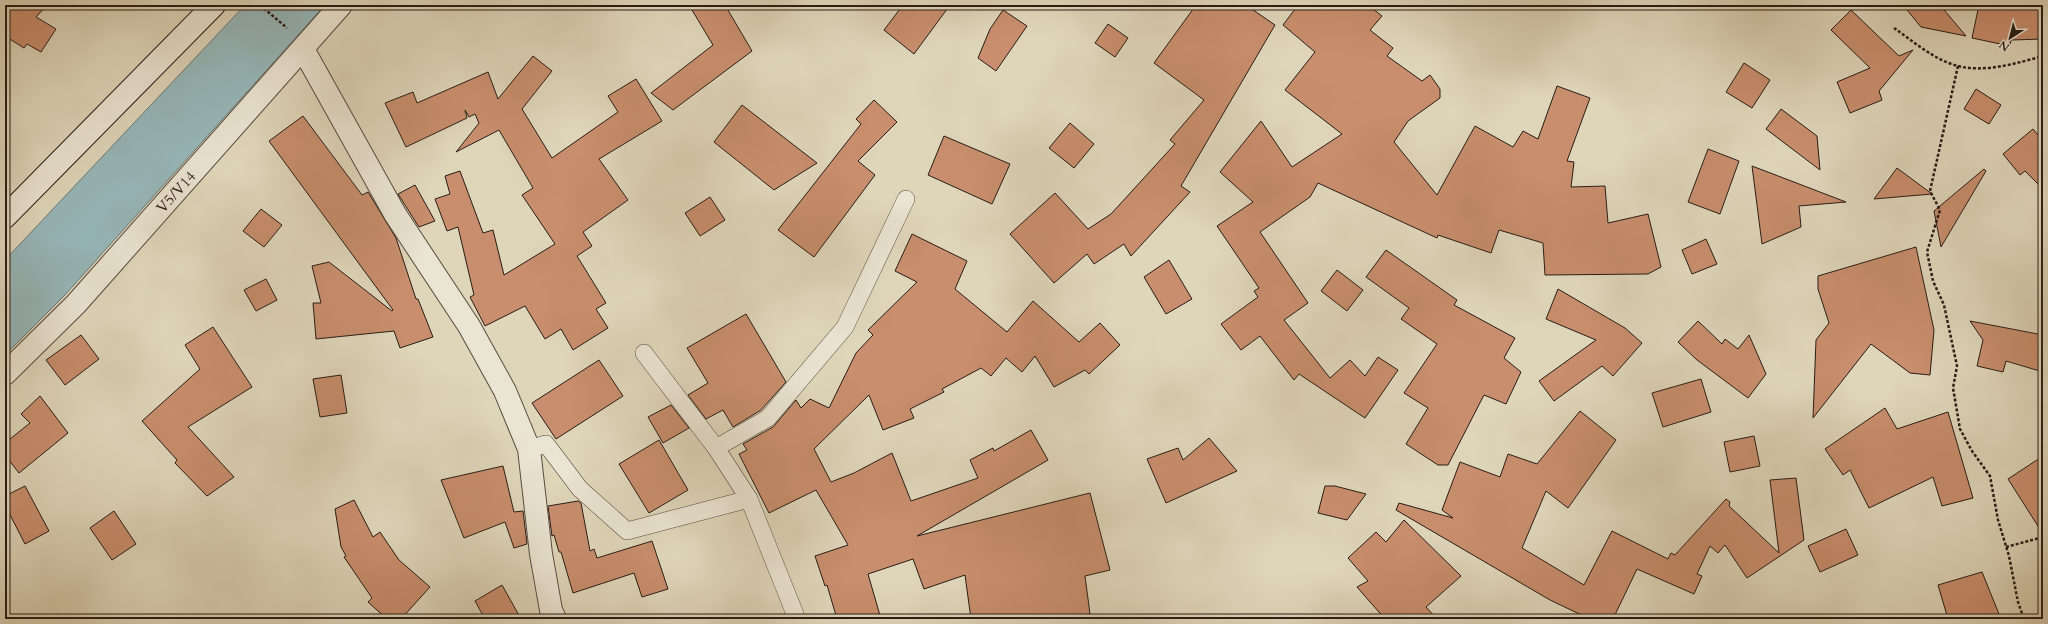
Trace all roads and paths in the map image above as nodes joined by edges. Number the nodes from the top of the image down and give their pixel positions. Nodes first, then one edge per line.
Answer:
1 (214, 5) edge
2 (260, 5) edge
3 (341, 5) edge
4 (288, 28) dead end
5 (1894, 28) dead end
6 (304, 48) junction
7 (2043, 56) edge
8 (1958, 66) junction
9 (906, 199) dead end
10 (5, 217) edge
11 (644, 353) dead end
12 (5, 374) edge
13 (716, 448) junction
14 (529, 449) junction
15 (749, 499) junction
16 (2043, 537) edge
17 (2006, 547) junction
18 (555, 619) edge
19 (797, 619) edge
20 (2024, 619) edge

1 - 10 street
2 - 4 path
3 - 6 street, V5/V14
5 - 8 path
6 - 12 street, V5/V14
6 - 14 street
7 - 8 path
8 - 17 path
9 - 13 lane
11 - 13 lane
13 - 15 lane
14 - 15 lane
14 - 18 street
15 - 19 lane
16 - 17 path
17 - 20 path

